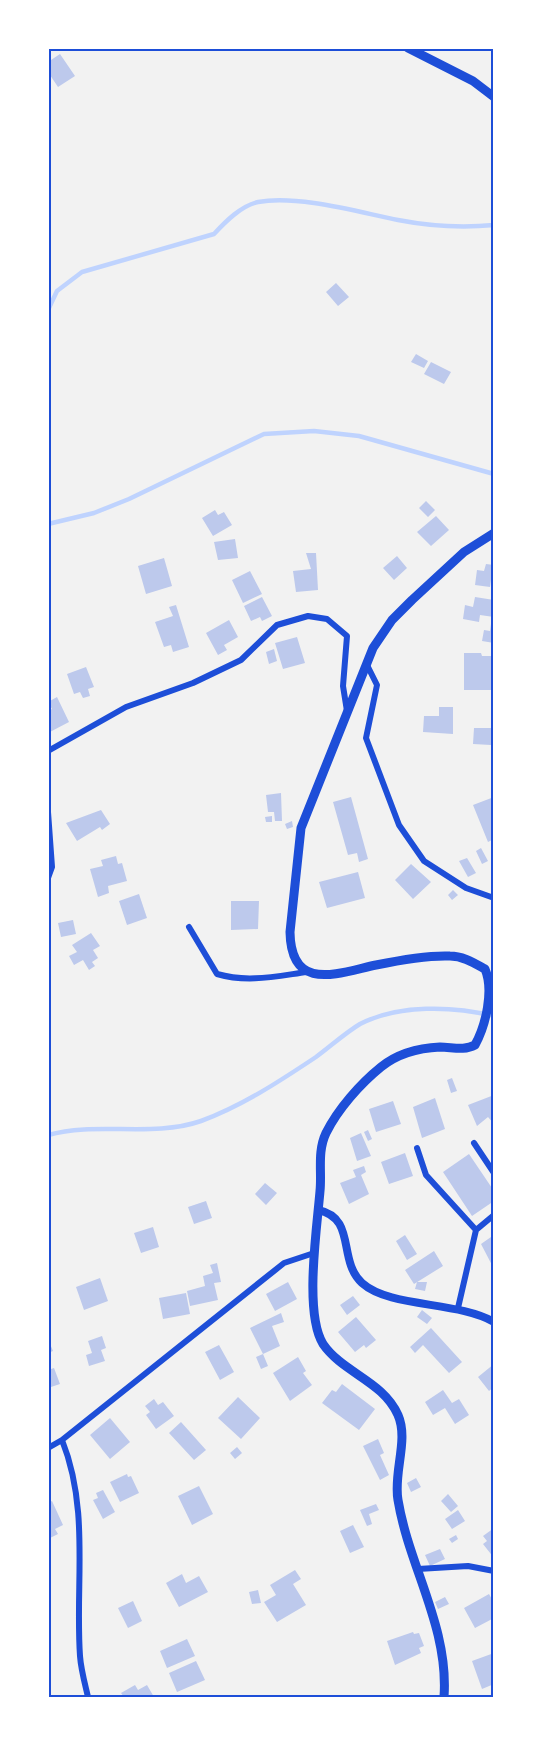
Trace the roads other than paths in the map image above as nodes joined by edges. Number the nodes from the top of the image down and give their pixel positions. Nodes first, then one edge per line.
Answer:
1 (408, 48) edge
2 (494, 97) edge
3 (494, 533) edge
4 (367, 665) junction
5 (347, 712) junction
6 (48, 751) edge
7 (48, 812) edge
8 (48, 878) edge
9 (494, 898) edge
10 (189, 927) dead end
11 (308, 972) junction
12 (474, 1143) dead end
13 (417, 1148) dead end
14 (494, 1173) edge
15 (318, 1210) junction
16 (494, 1215) edge
17 (476, 1230) junction
18 (314, 1253) junction
19 (458, 1308) junction
20 (494, 1322) edge
21 (62, 1440) junction
22 (48, 1448) edge
23 (418, 1569) junction
24 (494, 1571) edge
25 (88, 1697) edge
26 (444, 1697) edge

1 - 2 main road
3 - 4 main road
4 - 5 main road
4 - 9 street
5 - 6 street
5 - 11 main road
7 - 8 street
10 - 11 street
11 - 15 main road
12 - 14 street
13 - 17 street
15 - 18 main road
15 - 19 street
16 - 17 street
17 - 19 street
18 - 21 street
18 - 23 main road
19 - 20 street
21 - 22 street
21 - 25 street
23 - 24 street
23 - 26 main road

